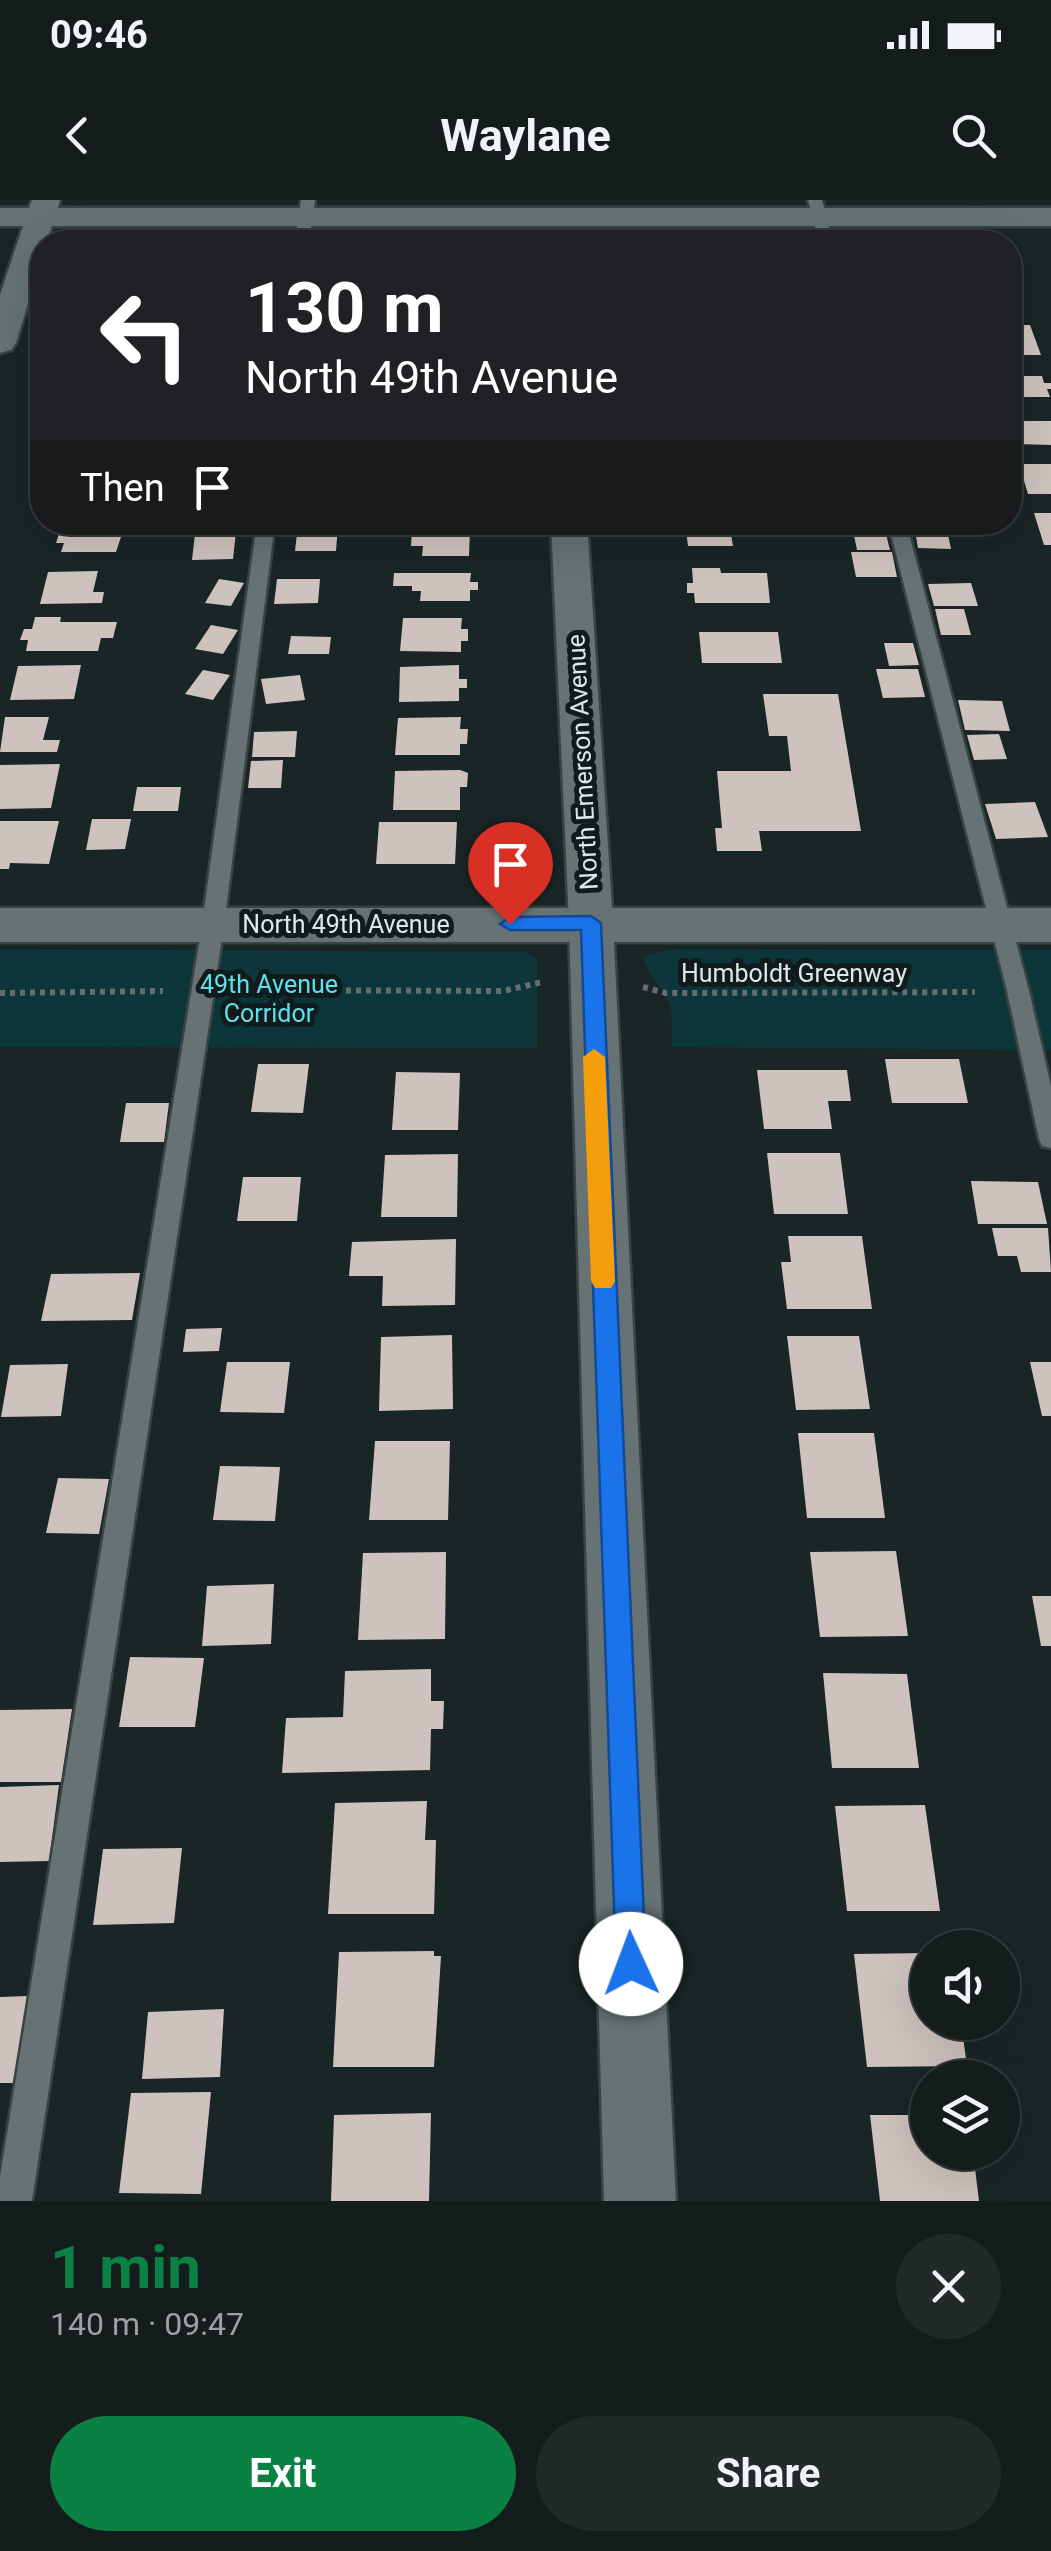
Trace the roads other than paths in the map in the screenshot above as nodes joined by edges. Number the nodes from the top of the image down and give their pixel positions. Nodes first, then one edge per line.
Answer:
1 (43, 208) edge
2 (0, 217) edge
3 (1051, 217) edge
4 (553, 219) edge
5 (820, 219) edge
6 (305, 220) edge
7 (30, 249) edge
8 (0, 343) edge
9 (264, 535) edge
10 (570, 535) edge
11 (900, 535) edge
12 (591, 923) junction
13 (213, 925) junction
14 (998, 925) junction
15 (1051, 925) edge
16 (0, 926) edge
17 (1051, 1140) edge
18 (14, 2201) edge
19 (640, 2201) edge

1 - 2 street
1 - 6 street
3 - 5 street
4 - 5 street
4 - 6 street
7 - 8 street
9 - 13 lane
10 - 12 street, North Emerson Avenue
11 - 14 lane
12 - 13 street, North 49th Avenue
12 - 14 street, North 49th Avenue
12 - 19 street, North Emerson Avenue
13 - 16 street, North 49th Avenue
13 - 18 lane
14 - 15 street, North 49th Avenue
14 - 17 lane

